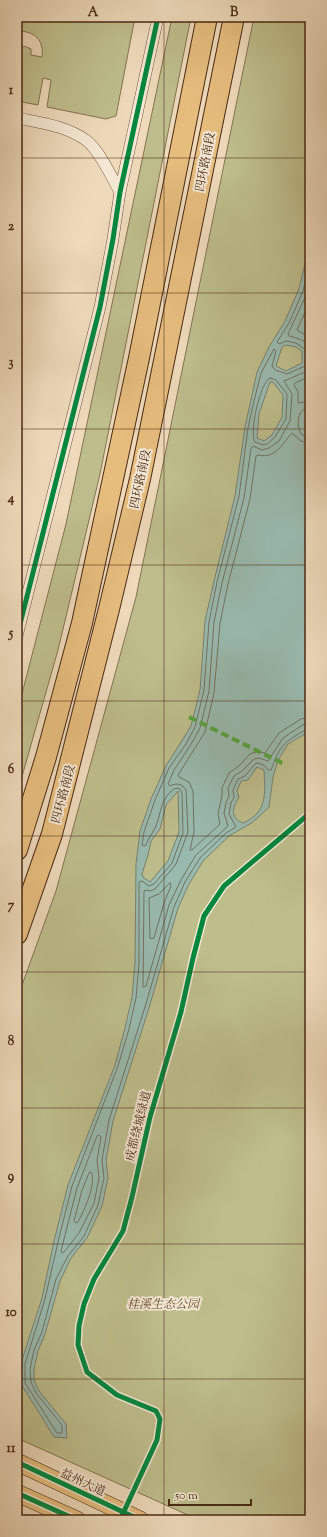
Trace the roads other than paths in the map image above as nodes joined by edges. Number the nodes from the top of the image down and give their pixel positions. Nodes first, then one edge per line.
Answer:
1 (158, 17) edge
2 (207, 17) edge
3 (234, 17) edge
4 (17, 118) edge
5 (120, 192) junction
6 (17, 636) edge
7 (17, 850) edge
8 (17, 934) edge
9 (17, 1462) edge
10 (17, 1492) edge
11 (77, 1520) edge
12 (140, 1520) edge

1 - 5 street
2 - 7 highway
3 - 8 highway, 四环路南段
4 - 5 street
5 - 6 street
9 - 12 main road, 益州大道
10 - 11 main road

